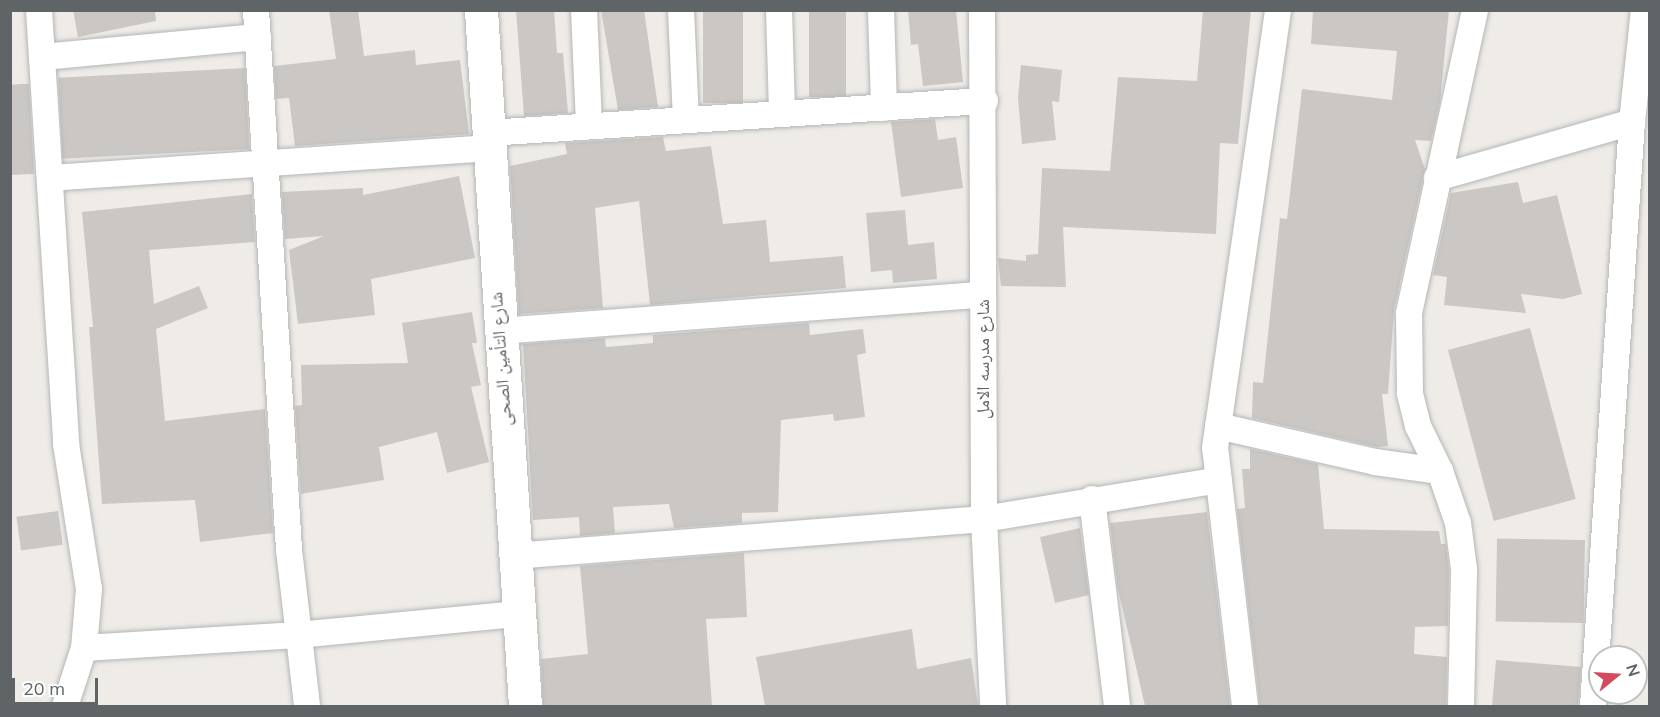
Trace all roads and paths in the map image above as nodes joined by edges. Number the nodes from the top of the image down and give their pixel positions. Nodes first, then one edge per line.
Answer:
1 (39, 10) edge
2 (256, 10) edge
3 (481, 10) edge
4 (585, 10) edge
5 (681, 10) edge
6 (778, 10) edge
7 (881, 10) edge
8 (982, 10) edge
9 (1278, 10) edge
10 (1475, 10) edge
11 (1644, 10) edge
12 (258, 36) junction
13 (42, 57) junction
14 (985, 101) junction
15 (884, 108) junction
16 (782, 114) junction
17 (686, 120) junction
18 (1632, 122) junction
19 (589, 126) junction
20 (488, 141) junction
21 (266, 165) junction
22 (50, 178) junction
23 (1437, 178) junction
24 (983, 295) junction
25 (499, 331) junction
26 (1218, 426) junction
27 (1440, 471) junction
28 (1219, 480) junction
29 (1092, 499) junction
30 (984, 519) junction
31 (514, 556) junction
32 (518, 614) junction
33 (298, 635) junction
34 (84, 648) junction
35 (65, 706) edge
36 (307, 706) edge
37 (525, 706) edge
38 (993, 706) edge
39 (1117, 706) edge
40 (1245, 706) edge
41 (1461, 706) edge
42 (1593, 706) edge

1 - 13 street
2 - 12 street
3 - 20 street, شارع التأمين الصحى
4 - 19 street
5 - 17 street
6 - 16 street
7 - 15 street
8 - 14 street, شارع مدرسه الامل
9 - 26 street
10 - 23 street
11 - 18 street
12 - 13 street
12 - 21 street
13 - 22 street
14 - 15 street
14 - 24 street, شارع مدرسه الامل
15 - 16 street
16 - 17 street
17 - 19 street
18 - 23 street
18 - 42 street
19 - 20 street
20 - 21 street
20 - 25 street, شارع التأمين الصحى
21 - 22 street
21 - 33 street
22 - 34 street
23 - 27 street
24 - 25 street
24 - 30 street, شارع مدرسه الامل
25 - 31 street, شارع التأمين الصحى
26 - 27 street
26 - 28 street
27 - 41 street
28 - 29 street
28 - 40 street
29 - 30 street
29 - 39 street
30 - 31 street
30 - 38 street, شارع مدرسه الامل
31 - 32 street, شارع التأمين الصحى
32 - 33 street
32 - 37 street, شارع التأمين الصحى
33 - 34 street
33 - 36 street
34 - 35 street

